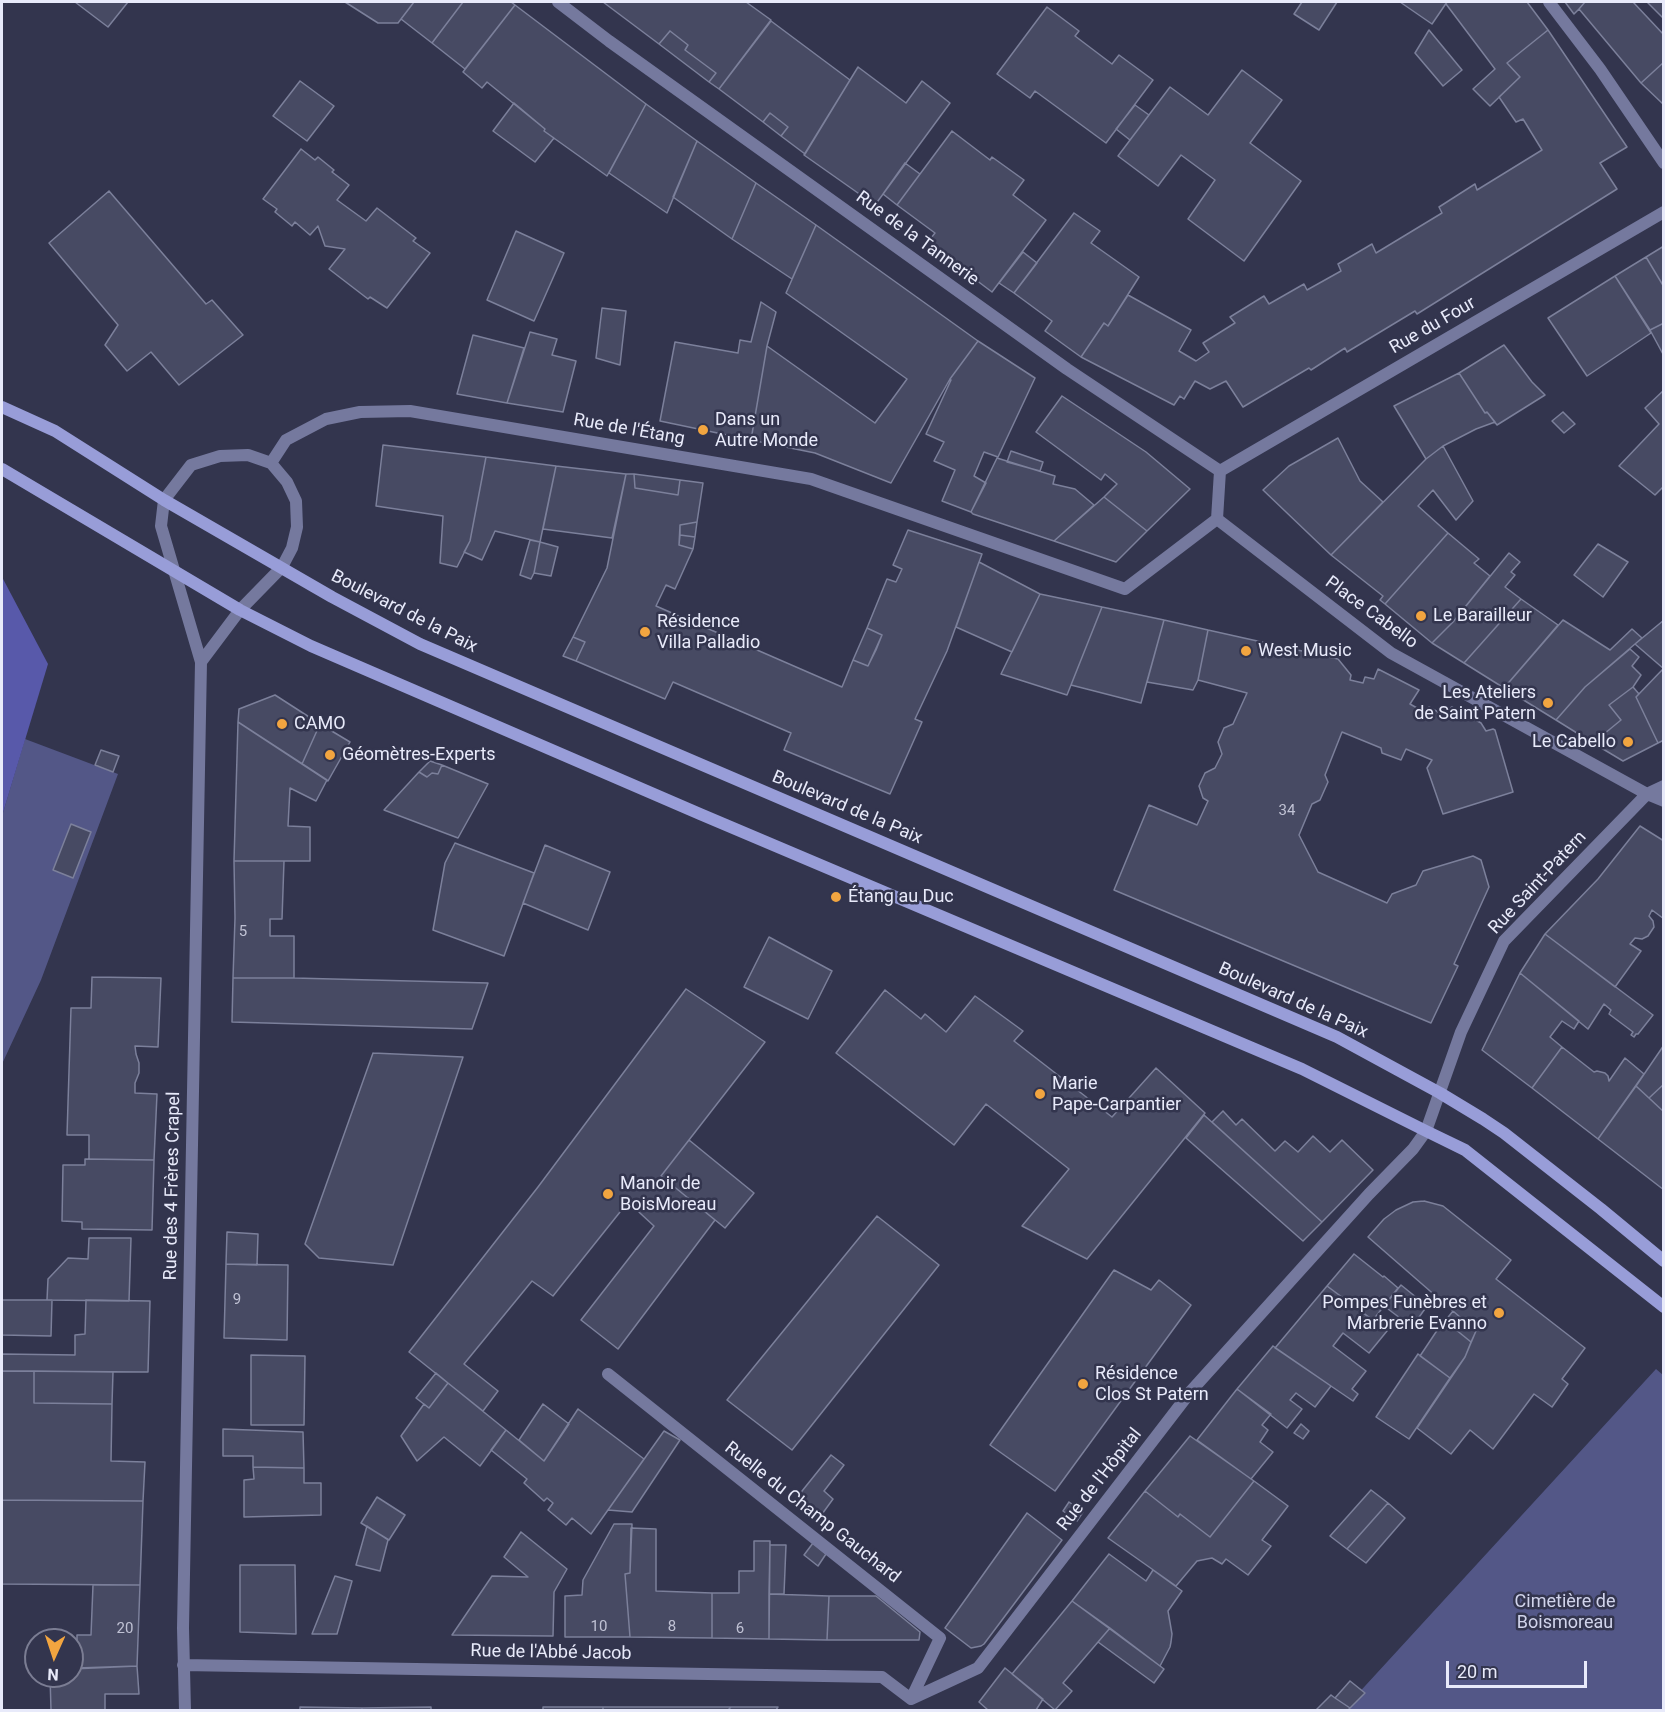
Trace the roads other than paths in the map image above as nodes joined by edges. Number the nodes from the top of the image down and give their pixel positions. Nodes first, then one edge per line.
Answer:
1 (558, 2) edge
2 (1549, 2) edge
3 (1664, 163) edge
4 (1664, 212) edge
5 (2, 407) edge
6 (272, 463) junction
7 (2, 469) edge
8 (1220, 471) junction
9 (164, 500) junction
10 (1217, 519) junction
11 (282, 567) junction
12 (173, 571) junction
13 (240, 610) junction
14 (201, 662) junction
15 (1664, 786) edge
16 (1647, 794) junction
17 (1664, 801) edge
18 (1440, 1093) junction
19 (1426, 1131) junction
20 (1664, 1261) edge
21 (1664, 1307) edge
22 (608, 1374) dead end
23 (183, 1665) junction
24 (912, 1705) edge
25 (185, 1710) edge

1 - 8 street, Rue de la Tannerie
2 - 3 street
4 - 8 street, Rue du Four
5 - 9 main road, Boulevard de la Paix
6 - 9 street
6 - 10 street, Rue de l'Étang
6 - 11 street
7 - 12 main road
8 - 10 street
9 - 11 main road, Boulevard de la Paix
9 - 12 street
10 - 16 street, Place Cabello
11 - 13 street
11 - 18 main road, Boulevard de la Paix
12 - 13 main road
12 - 14 street, Rue des 4 Frères Crapel
13 - 14 street
13 - 19 main road
14 - 23 street, Rue des 4 Frères Crapel
15 - 16 street, Rue Saint-Patern
16 - 17 street, Place Cabello
16 - 18 street, Rue Saint-Patern
18 - 19 street, Rue Saint-Patern
18 - 20 main road, Boulevard de la Paix
19 - 21 main road
19 - 24 street, Rue de l'Hôpital
22 - 24 street, Ruelle du Champ Gauchard
23 - 24 street, Rue de l'Abbé Jacob
23 - 25 street, Rue des 4 Frères Crapel

